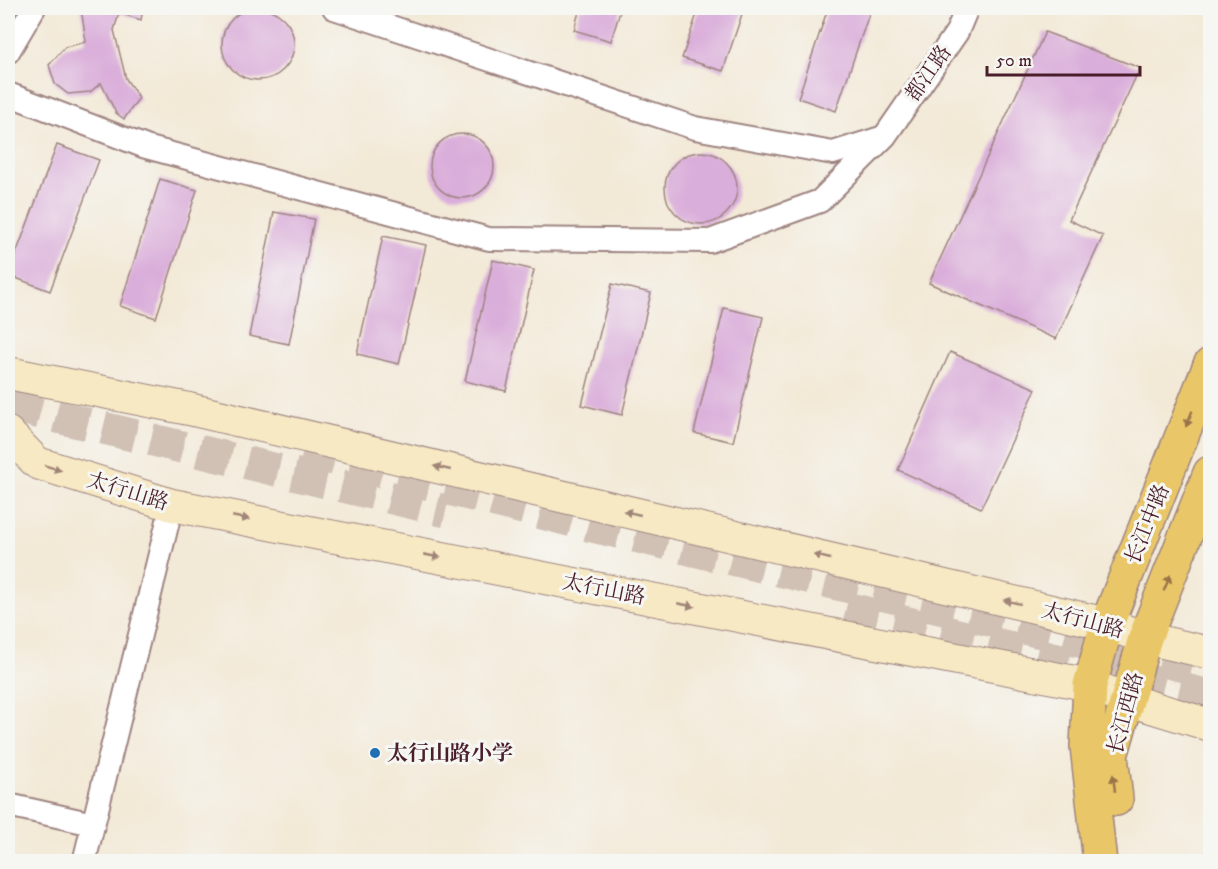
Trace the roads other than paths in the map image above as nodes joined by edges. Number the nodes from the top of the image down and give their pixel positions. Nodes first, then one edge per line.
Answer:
1 (34, 8) edge
2 (334, 8) edge
3 (967, 8) edge
4 (8, 52) edge
5 (8, 94) edge
6 (885, 136) junction
7 (1210, 365) edge
8 (8, 373) edge
9 (8, 433) edge
10 (1210, 473) edge
11 (172, 505) junction
12 (1107, 624) junction
13 (1145, 638) junction
14 (1210, 652) edge
15 (1090, 685) junction
16 (1128, 700) junction
17 (1210, 725) edge
18 (8, 805) edge
19 (93, 824) junction
20 (84, 861) edge
21 (1100, 861) edge
22 (1123, 861) edge

1 - 4 street
2 - 6 street
3 - 6 street, 都江路
5 - 6 street, 都江路
7 -> 12 main road, 长江中路
12 -> 8 main road, 太行山路
9 -> 11 main road, 太行山路
13 -> 10 main road, 长江中路
11 -> 15 main road, 太行山路
11 - 19 street
12 - 13 main road, 太行山路
12 - 15 main road, 长江中路
13 - 14 main road, 太行山路
13 - 16 main road, 长江西路
15 - 16 main road, 太行山路
15 - 21 main road, 长江西路
16 - 17 main road, 太行山路
22 -> 16 main road, 长江西路
18 - 19 street
19 - 20 street

